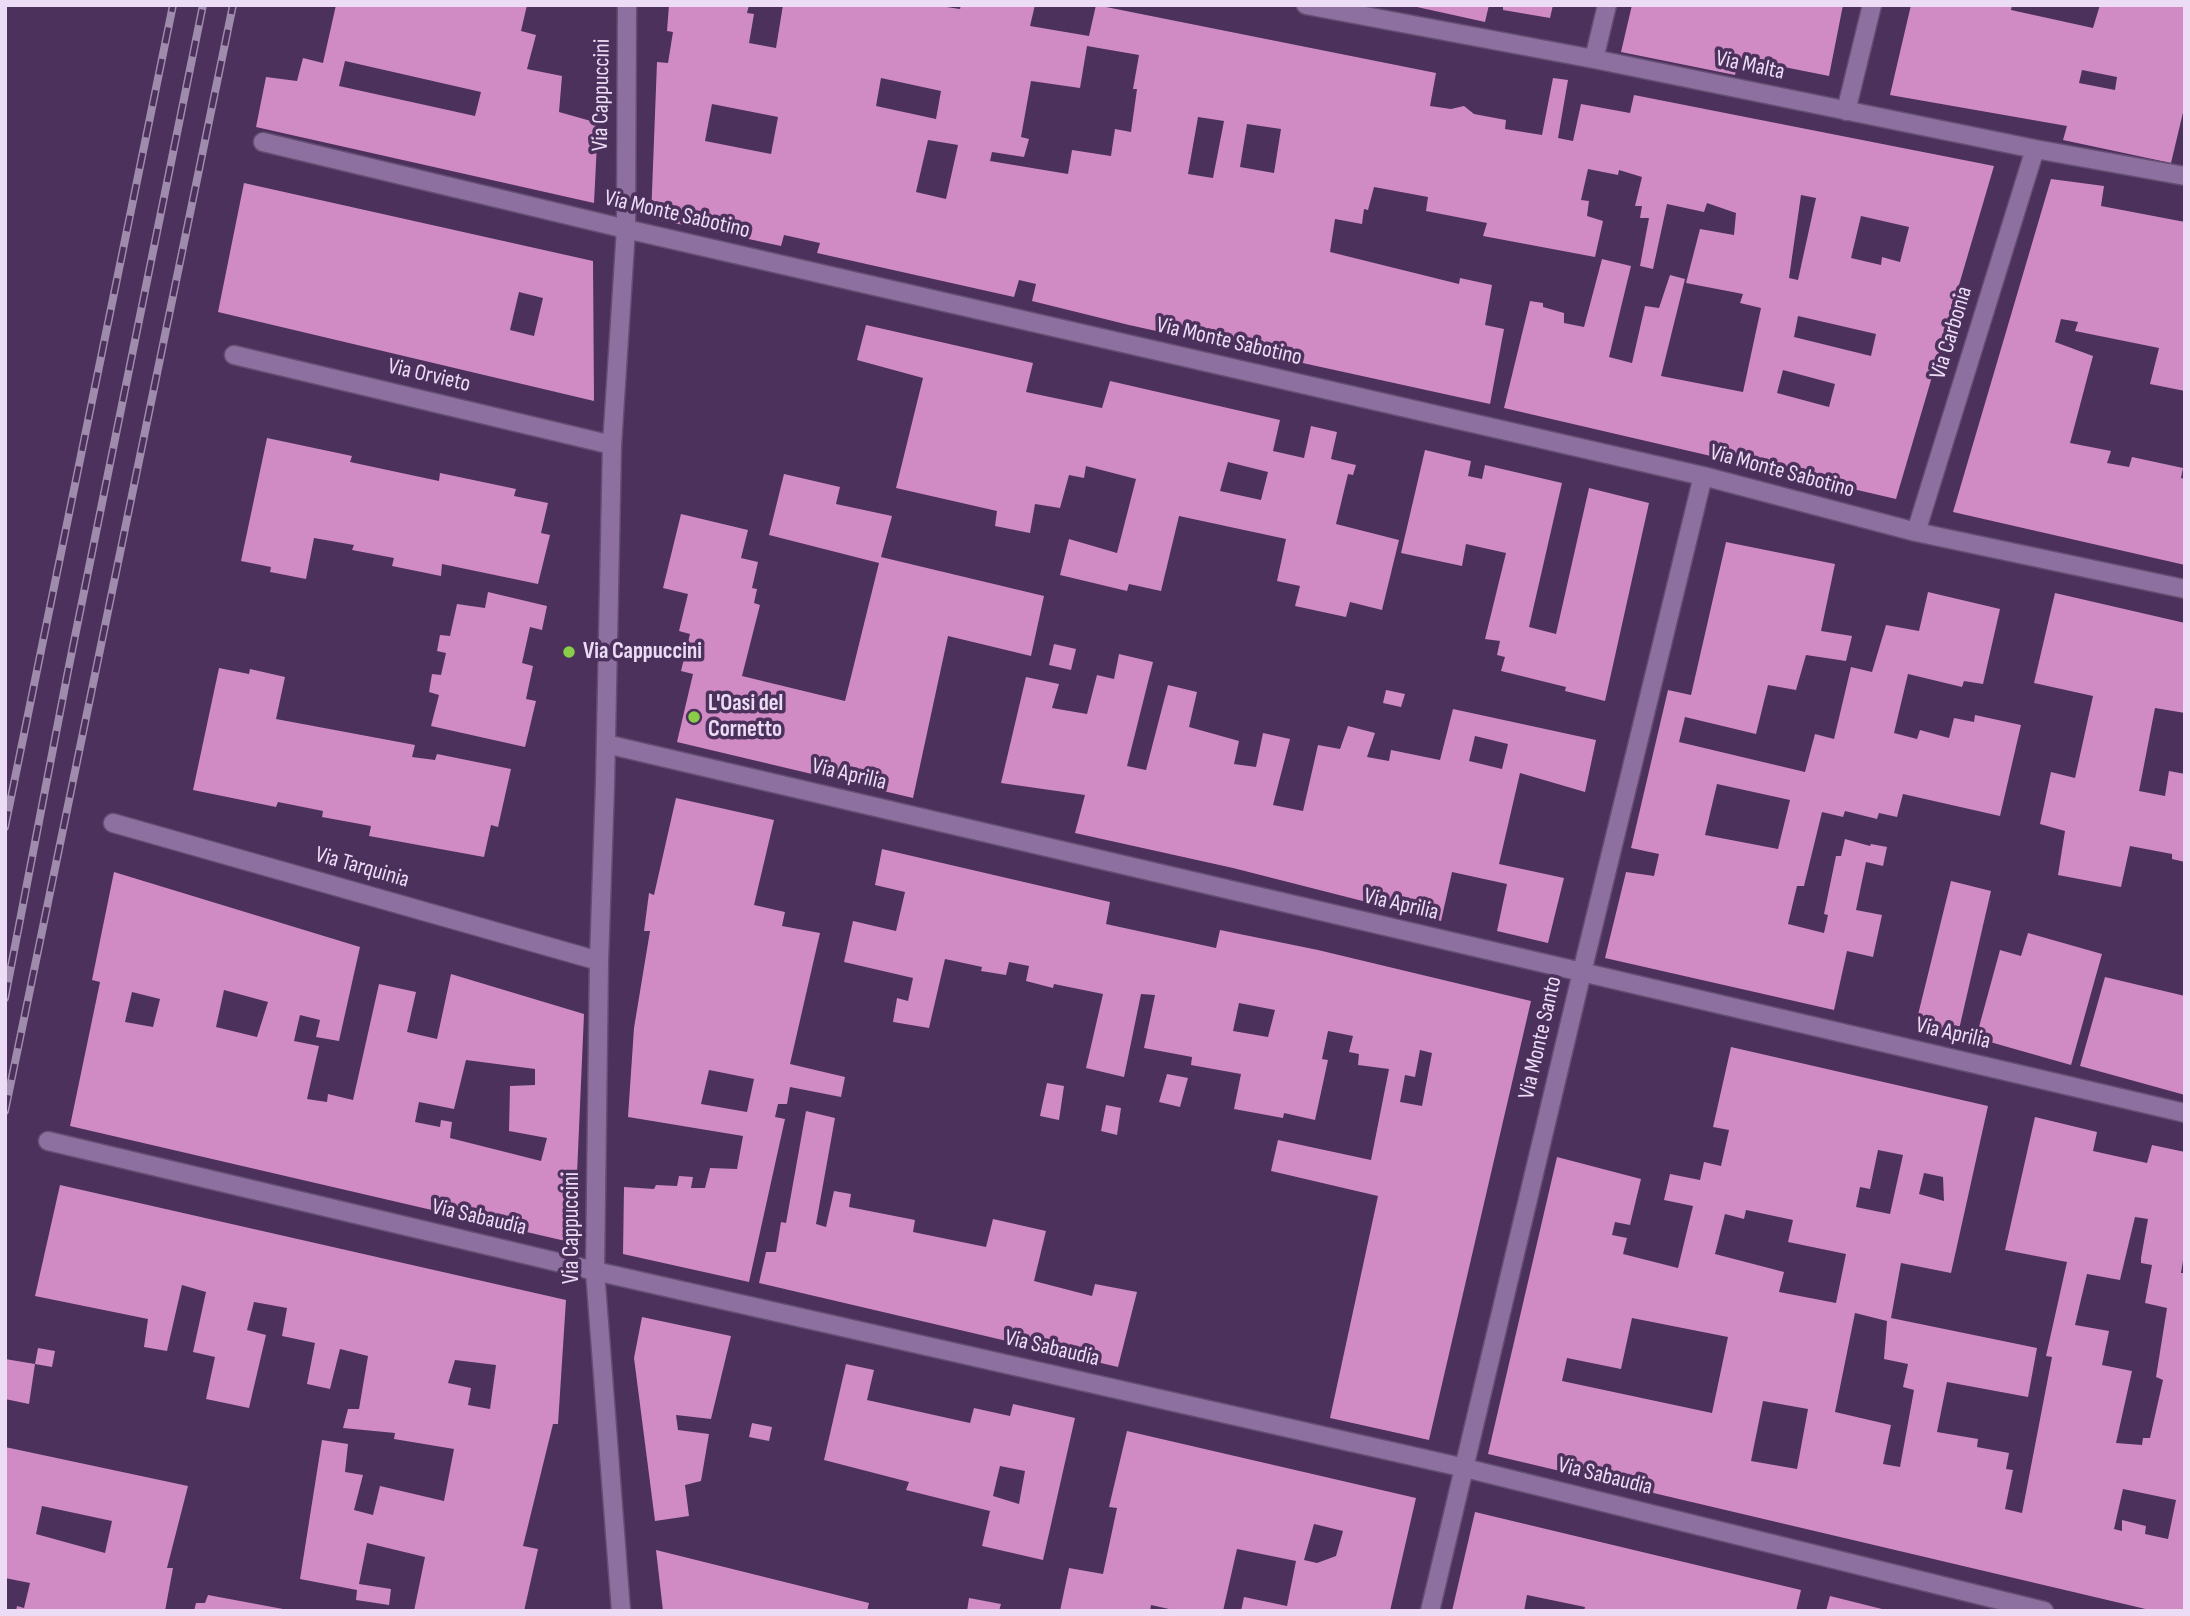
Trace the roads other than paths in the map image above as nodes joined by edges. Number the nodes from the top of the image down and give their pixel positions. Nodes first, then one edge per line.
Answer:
1 (627, 5) edge
2 (1306, 5) edge
3 (1606, 5) edge
4 (1872, 5) edge
5 (1594, 59) junction
6 (1846, 111) junction
7 (263, 142) dead end
8 (2035, 149) junction
9 (2185, 176) edge
10 (626, 229) junction
11 (233, 355) dead end
12 (612, 445) junction
13 (1703, 476) junction
14 (1916, 532) junction
15 (2185, 589) edge
16 (606, 744) junction
17 (113, 823) dead end
18 (598, 961) junction
19 (1582, 972) junction
20 (2185, 1113) edge
21 (48, 1142) dead end
22 (595, 1271) junction
23 (1465, 1468) junction
24 (621, 1611) edge
25 (1430, 1611) edge
26 (2044, 1611) edge

1 - 10 street, Via Cappuccini
2 - 5 street, Via Malta
3 - 5 street
4 - 6 street
5 - 6 street, Via Malta
6 - 8 street, Via Malta
7 - 10 street, Via Monte Sabotino
8 - 9 street, Via Malta
8 - 14 street, Via Carbonia
10 - 12 street, Via Cappuccini
10 - 13 street, Via Monte Sabotino
11 - 12 street, Via Orvieto
12 - 16 street, Via Cappuccini
13 - 14 street, Via Monte Sabotino
13 - 19 street, Via Monte Santo
14 - 15 street, Via Monte Sabotino
16 - 18 street, Via Cappuccini
16 - 19 street, Via Aprilia
17 - 18 street, Via Tarquinia
18 - 22 street, Via Cappuccini
19 - 20 street, Via Aprilia
19 - 23 street, Via Monte Santo
21 - 22 street, Via Sabaudia
22 - 23 street, Via Sabaudia
22 - 24 street, Via Cappuccini
23 - 25 street, Via Monte Santo
23 - 26 street, Via Sabaudia

